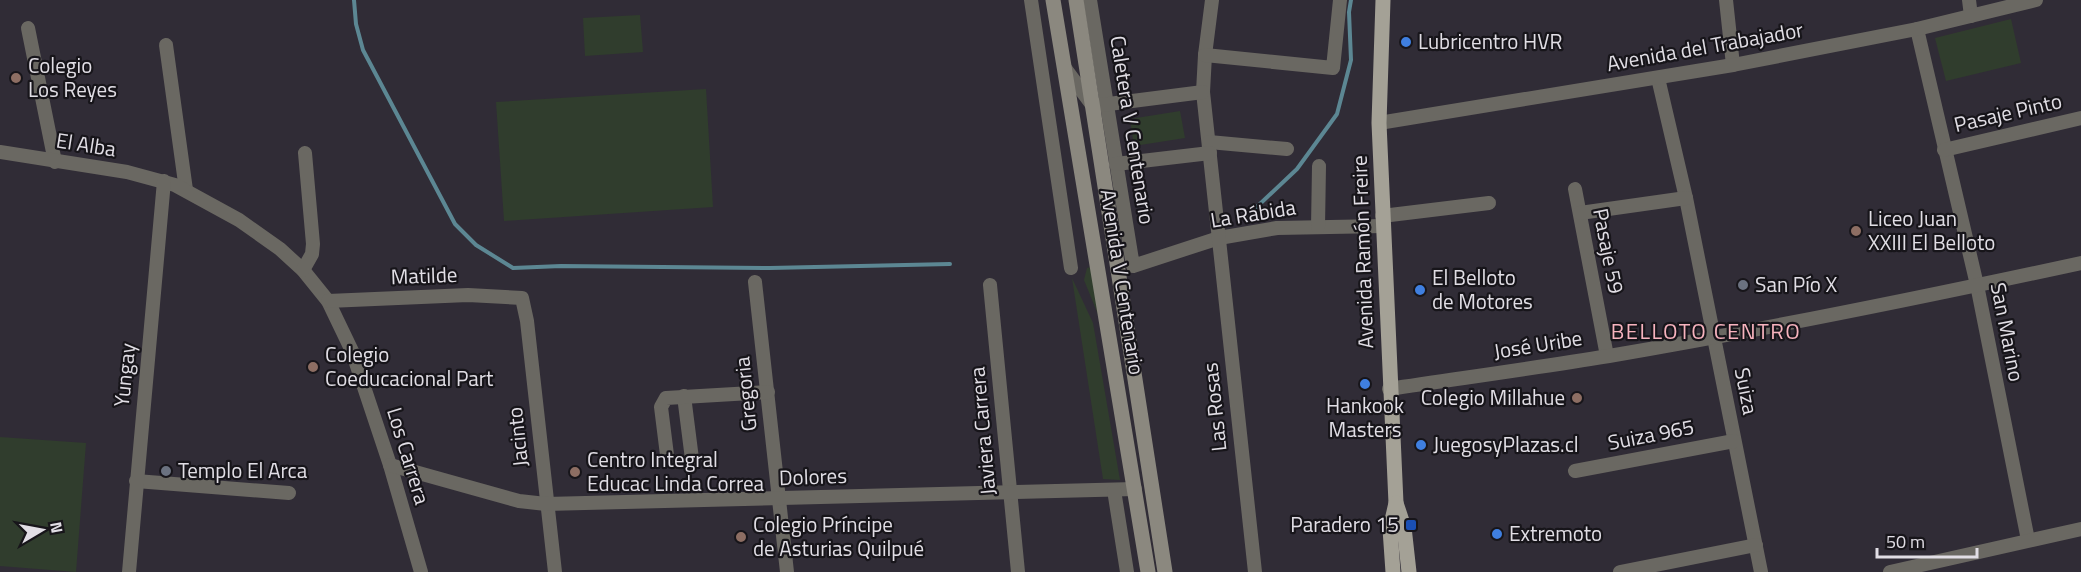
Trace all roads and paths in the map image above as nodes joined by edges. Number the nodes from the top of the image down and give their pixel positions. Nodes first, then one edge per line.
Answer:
1 (1031, 0) edge
2 (1053, 0) edge
3 (1076, 0) edge
4 (1090, 0) edge
5 (1212, 0) edge
6 (1340, 0) edge
7 (1383, 0) edge
8 (1726, 0) edge
9 (1969, 0) edge
10 (2036, 0) edge
11 (1971, 16) junction
12 (28, 28) dead end
13 (1917, 28) junction
14 (166, 45) dead end
15 (1205, 55) junction
16 (1733, 65) junction
17 (1064, 67) junction
18 (1658, 78) junction
19 (1203, 92) junction
20 (1100, 105) junction
21 (2081, 118) edge
22 (1379, 123) junction
23 (1210, 147) junction
24 (1287, 149) dead end
25 (1944, 150) junction
26 (0, 152) edge
27 (305, 153) dead end
28 (56, 162) junction
29 (1116, 164) junction
30 (1319, 166) dead end
31 (164, 181) junction
32 (1575, 189) dead end
33 (186, 190) junction
34 (1686, 198) junction
35 (1489, 203) dead end
36 (1580, 213) junction
37 (1383, 221) junction
38 (1318, 227) junction
39 (1219, 238) junction
40 (2081, 263) edge
41 (1133, 266) joint
42 (1071, 268) dead end
43 (303, 270) junction
44 (755, 282) dead end
45 (990, 285) dead end
46 (1977, 285) junction
47 (522, 298) joint
48 (328, 301) junction
49 (1714, 337) junction
50 (1607, 356) junction
51 (1389, 389) junction
52 (768, 392) junction
53 (684, 396) junction
54 (1734, 441) junction
55 (667, 455) dead end
56 (692, 459) dead end
57 (390, 465) junction
58 (1575, 471) dead end
59 (136, 481) junction
60 (1135, 489) junction
61 (1114, 490) junction
62 (1010, 492) junction
63 (290, 493) dead end
64 (778, 499) junction
65 (1395, 503) junction
66 (546, 504) junction
67 (2081, 529) edge
68 (2028, 540) junction
69 (1756, 545) junction
70 (129, 572) edge
71 (421, 572) edge
72 (555, 572) edge
73 (787, 572) edge
74 (1018, 572) edge
75 (1127, 572) edge
76 (1148, 572) edge
77 (1165, 572) edge
78 (1255, 572) edge
79 (1393, 572) edge
80 (1409, 572) edge
81 (1620, 572) edge
82 (1761, 572) edge
83 (1890, 572) edge

1 - 42 street
2 - 17 main road, Avenida V Centenario
3 - 20 main road, Avenida V Centenario
4 - 20 street, Caletera V Centenario
5 - 15 street, Las Rosas
6 - 15 street
7 - 22 main road, Avenida Ramón Freire
8 - 16 street
9 - 11 street
10 - 11 street, Avenida del Trabajador
11 - 13 street, Avenida del Trabajador
12 - 28 street
13 - 16 street, Avenida del Trabajador
13 - 25 street, San Marino
14 - 33 street
15 - 19 street, Las Rosas
16 - 18 street, Avenida del Trabajador
17 - 20 street
17 - 60 main road, Avenida V Centenario
18 - 22 street, Avenida del Trabajador
18 - 34 street, Suiza
19 - 20 street
19 - 23 street, Las Rosas
20 - 29 street, Caletera V Centenario
20 - 77 main road, Avenida V Centenario
21 - 25 street, Pasaje Pinto
22 - 37 main road, Avenida Ramón Freire
23 - 24 street
23 - 29 street
23 - 39 street, Las Rosas
25 - 46 street, San Marino
26 - 28 street, El Alba
27 - 43 street
28 - 31 street, El Alba
29 - 41 street, Caletera V Centenario
30 - 38 street
31 - 33 street
31 - 59 street, Yungay
32 - 36 street, Pasaje 59
33 - 43 street
34 - 36 street
34 - 49 street, Suiza
35 - 37 street, La Rábida
36 - 50 street, Pasaje 59
37 - 38 street, La Rábida
37 - 51 main road, Avenida Ramón Freire
38 - 39 street, La Rábida
39 - 41 street, La Rábida
39 - 78 street, Las Rosas
40 - 46 street, José Uribe
43 - 48 street, Los Carrera
44 - 52 street, Gregoria
45 - 62 street, Javiera Carrera
46 - 49 street, José Uribe
46 - 68 street, San Marino
47 - 48 street, Matilde
47 - 66 street, Jacinto
48 - 57 street, Los Carrera
49 - 50 street, José Uribe
49 - 54 street, Suiza
50 - 51 street, José Uribe
51 - 65 main road, Avenida Ramón Freire
52 - 53 street
52 - 64 street, Gregoria
53 - 55 street
53 - 56 street
54 - 58 street, Suiza 965
54 - 69 street, Suiza
57 - 66 street, Dolores
57 - 71 street, Los Carrera
59 - 63 street
59 - 70 street, Yungay
60 - 61 street, Dolores
60 - 76 main road, Avenida V Centenario
61 - 62 street, Dolores
61 - 75 street
62 - 64 street, Dolores
62 - 74 street, Javiera Carrera
64 - 66 street, Dolores
64 - 73 street, Gregoria
65 - 79 main road, Avenida Ramón Freire
65 - 80 main road, Avenida Ramón Freire
66 - 72 street, Jacinto
67 - 68 street
68 - 83 street
69 - 81 street
69 - 82 street, Suiza

